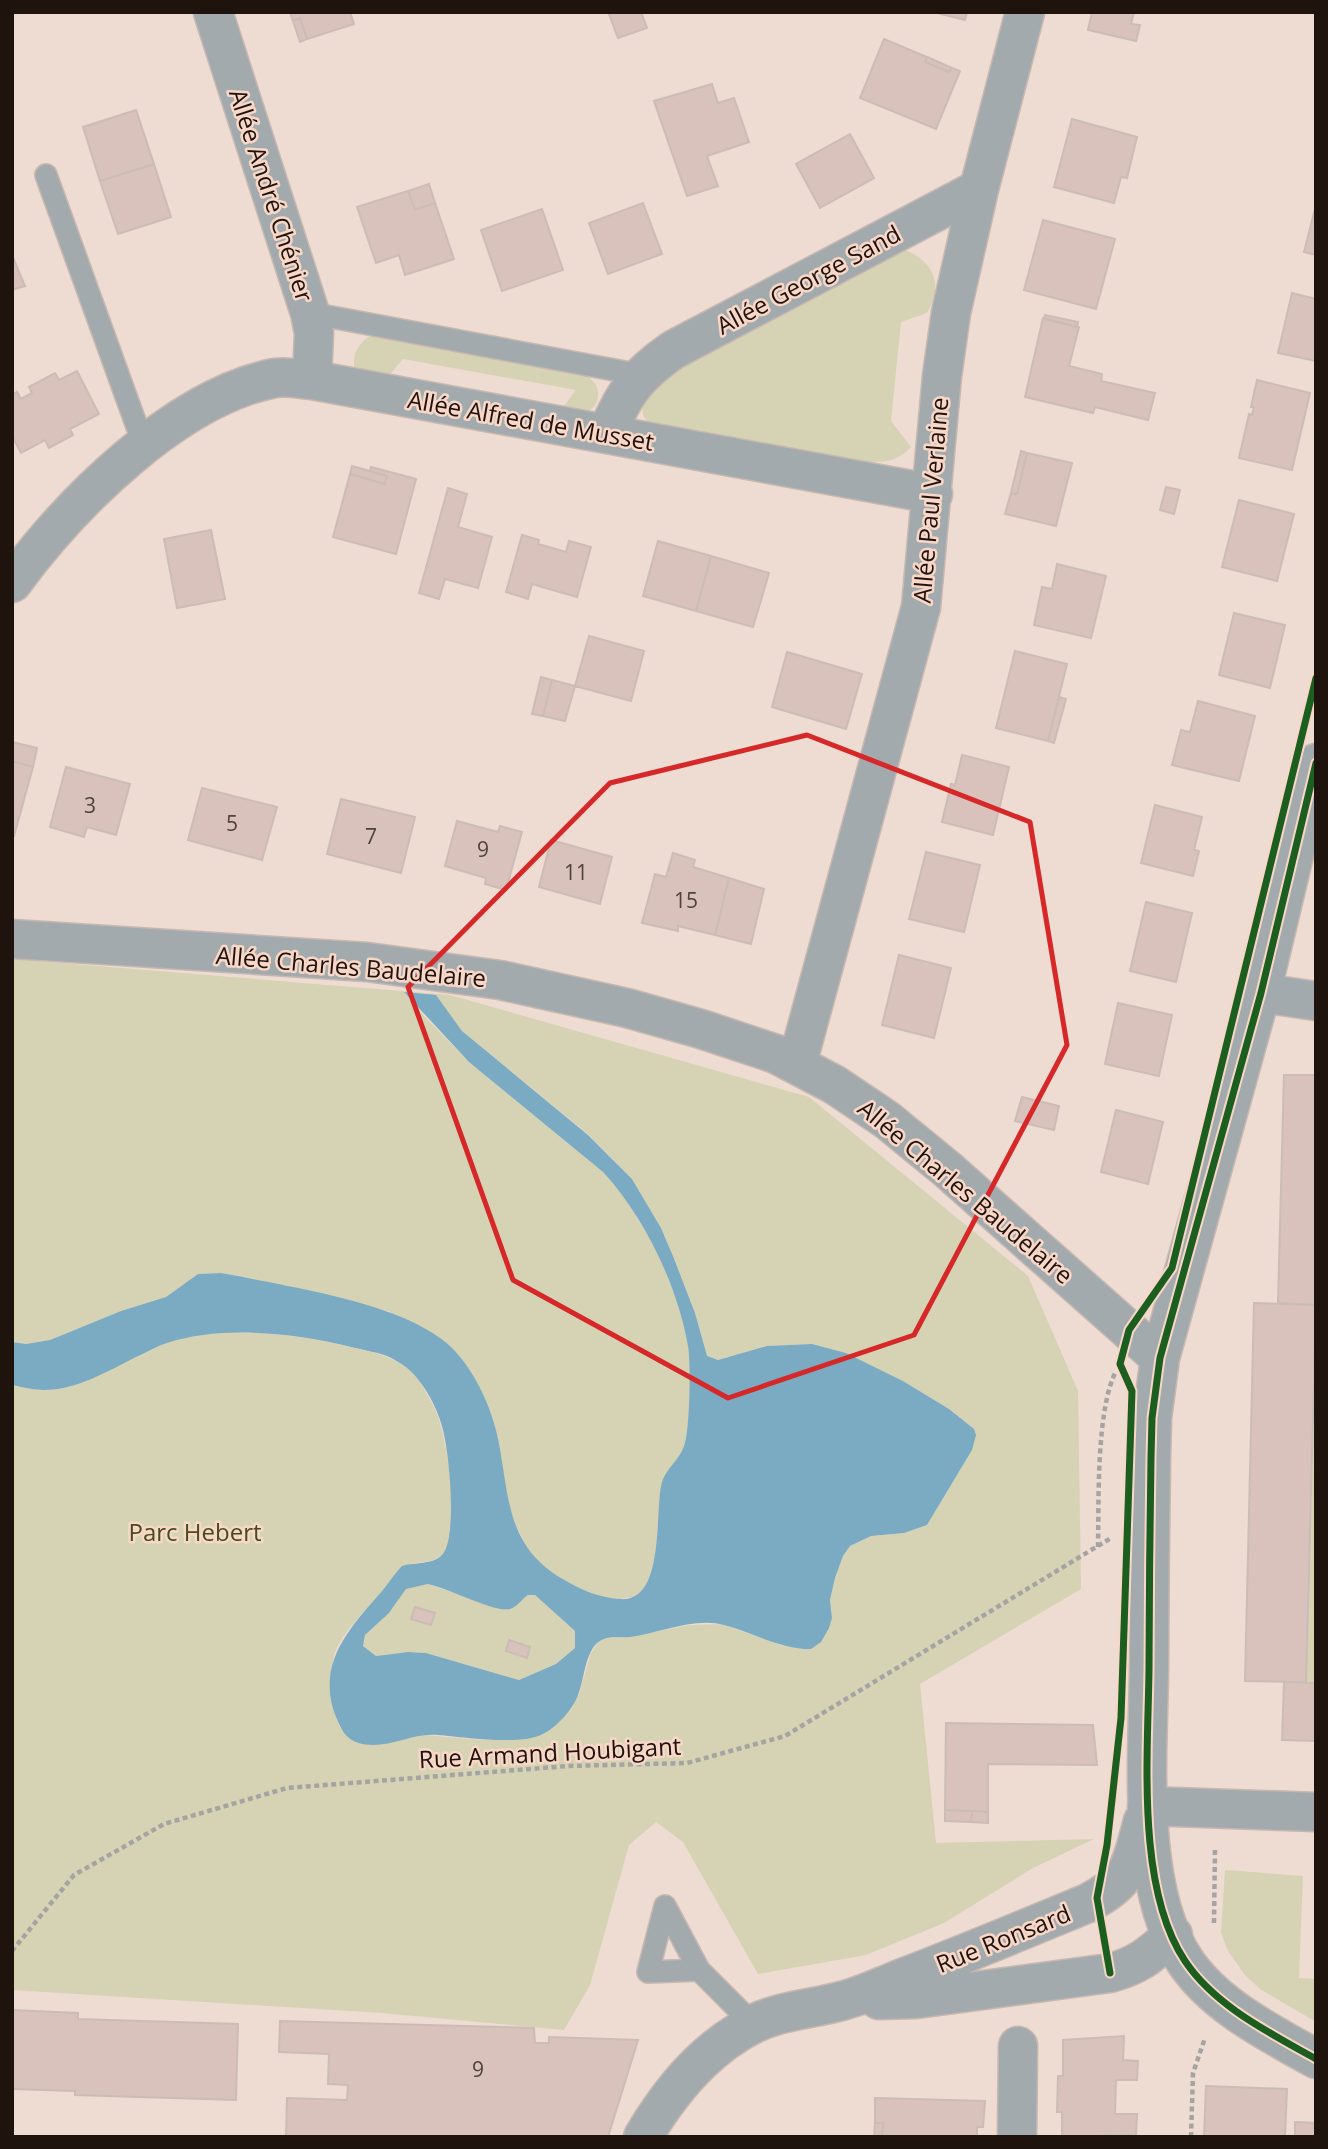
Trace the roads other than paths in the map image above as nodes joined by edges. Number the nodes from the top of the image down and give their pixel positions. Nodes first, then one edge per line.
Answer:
1 (213, 12) edge
2 (1025, 12) edge
3 (46, 175) dead end
4 (979, 189) junction
5 (310, 313) junction
6 (641, 375) junction
7 (312, 380) junction
8 (607, 433) junction
9 (144, 446) junction
10 (933, 494) junction
11 (12, 583) edge
12 (1316, 764) edge
13 (12, 939) edge
14 (1261, 993) junction
15 (1316, 1001) edge
16 (797, 1064) junction
17 (1160, 1358) junction
18 (1147, 1807) junction
19 (1316, 1811) edge
20 (1173, 1935) junction
21 (699, 1970) dead end
22 (845, 2000) junction
23 (753, 2024) junction
24 (1018, 2046) dead end
25 (1316, 2059) edge
26 (643, 2137) edge
27 (1017, 2137) edge

1 - 5 street, Allée André Chénier
2 - 4 street, Allée Paul Verlaine
3 - 9 lane
4 - 6 street, Allée George Sand
4 - 10 street, Allée Paul Verlaine
5 - 6 lane
5 - 7 street, Allée André Chénier
6 - 8 street, Allée George Sand
7 - 8 street, Allée Alfred de Musset
7 - 9 street, Allée Alfred de Musset
8 - 10 street, Allée Alfred de Musset
9 - 11 street, Allée Alfred de Musset
10 - 16 street, Allée Paul Verlaine
12 - 14 street
13 - 16 street, Allée Charles Baudelaire
14 - 15 street
14 - 17 street
16 - 17 street, Allée Charles Baudelaire
17 - 18 street
18 - 19 street
18 - 20 street
18 - 22 street, Rue Ronsard
20 - 22 street, Rue Ronsard
20 - 25 street
21 - 23 lane
22 - 23 street, Rue Ronsard
23 - 26 street, Rue Ronsard
24 - 27 street

